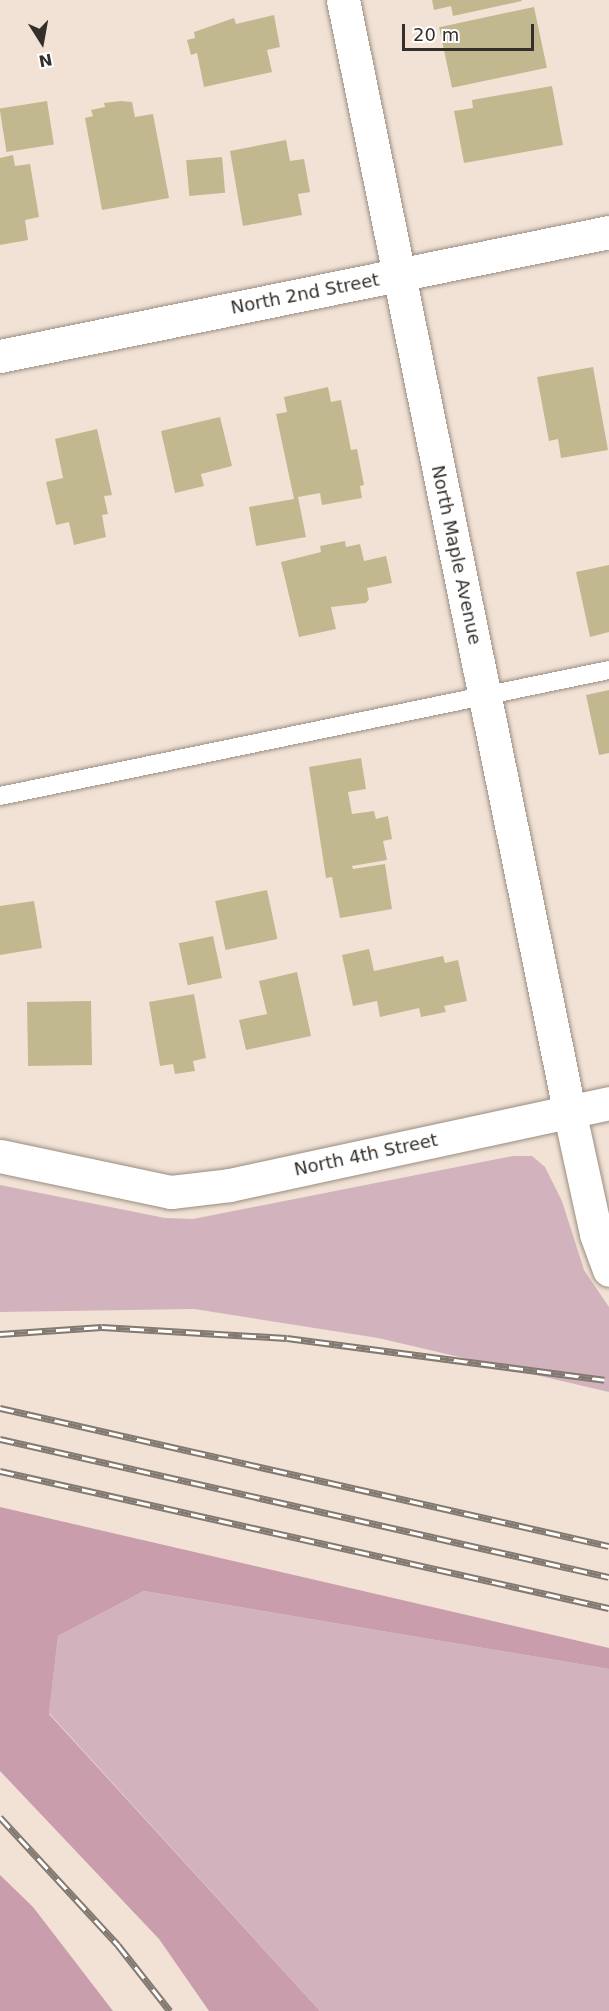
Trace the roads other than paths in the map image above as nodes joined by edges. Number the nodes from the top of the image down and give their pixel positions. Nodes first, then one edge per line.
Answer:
1 (343, 0) edge
2 (609, 231) edge
3 (399, 275) junction
4 (0, 356) edge
5 (609, 670) edge
6 (485, 696) junction
7 (0, 796) edge
8 (609, 1103) edge
9 (569, 1110) junction
10 (0, 1156) edge
11 (609, 1270) edge

1 - 3 street, North Maple Avenue
2 - 3 street, North 2nd Street
3 - 4 street, North 2nd Street
3 - 6 street, North Maple Avenue
5 - 6 lane
6 - 7 lane
6 - 9 street, North Maple Avenue
8 - 9 street, North 4th Street
9 - 10 street, North 4th Street
9 - 11 street

